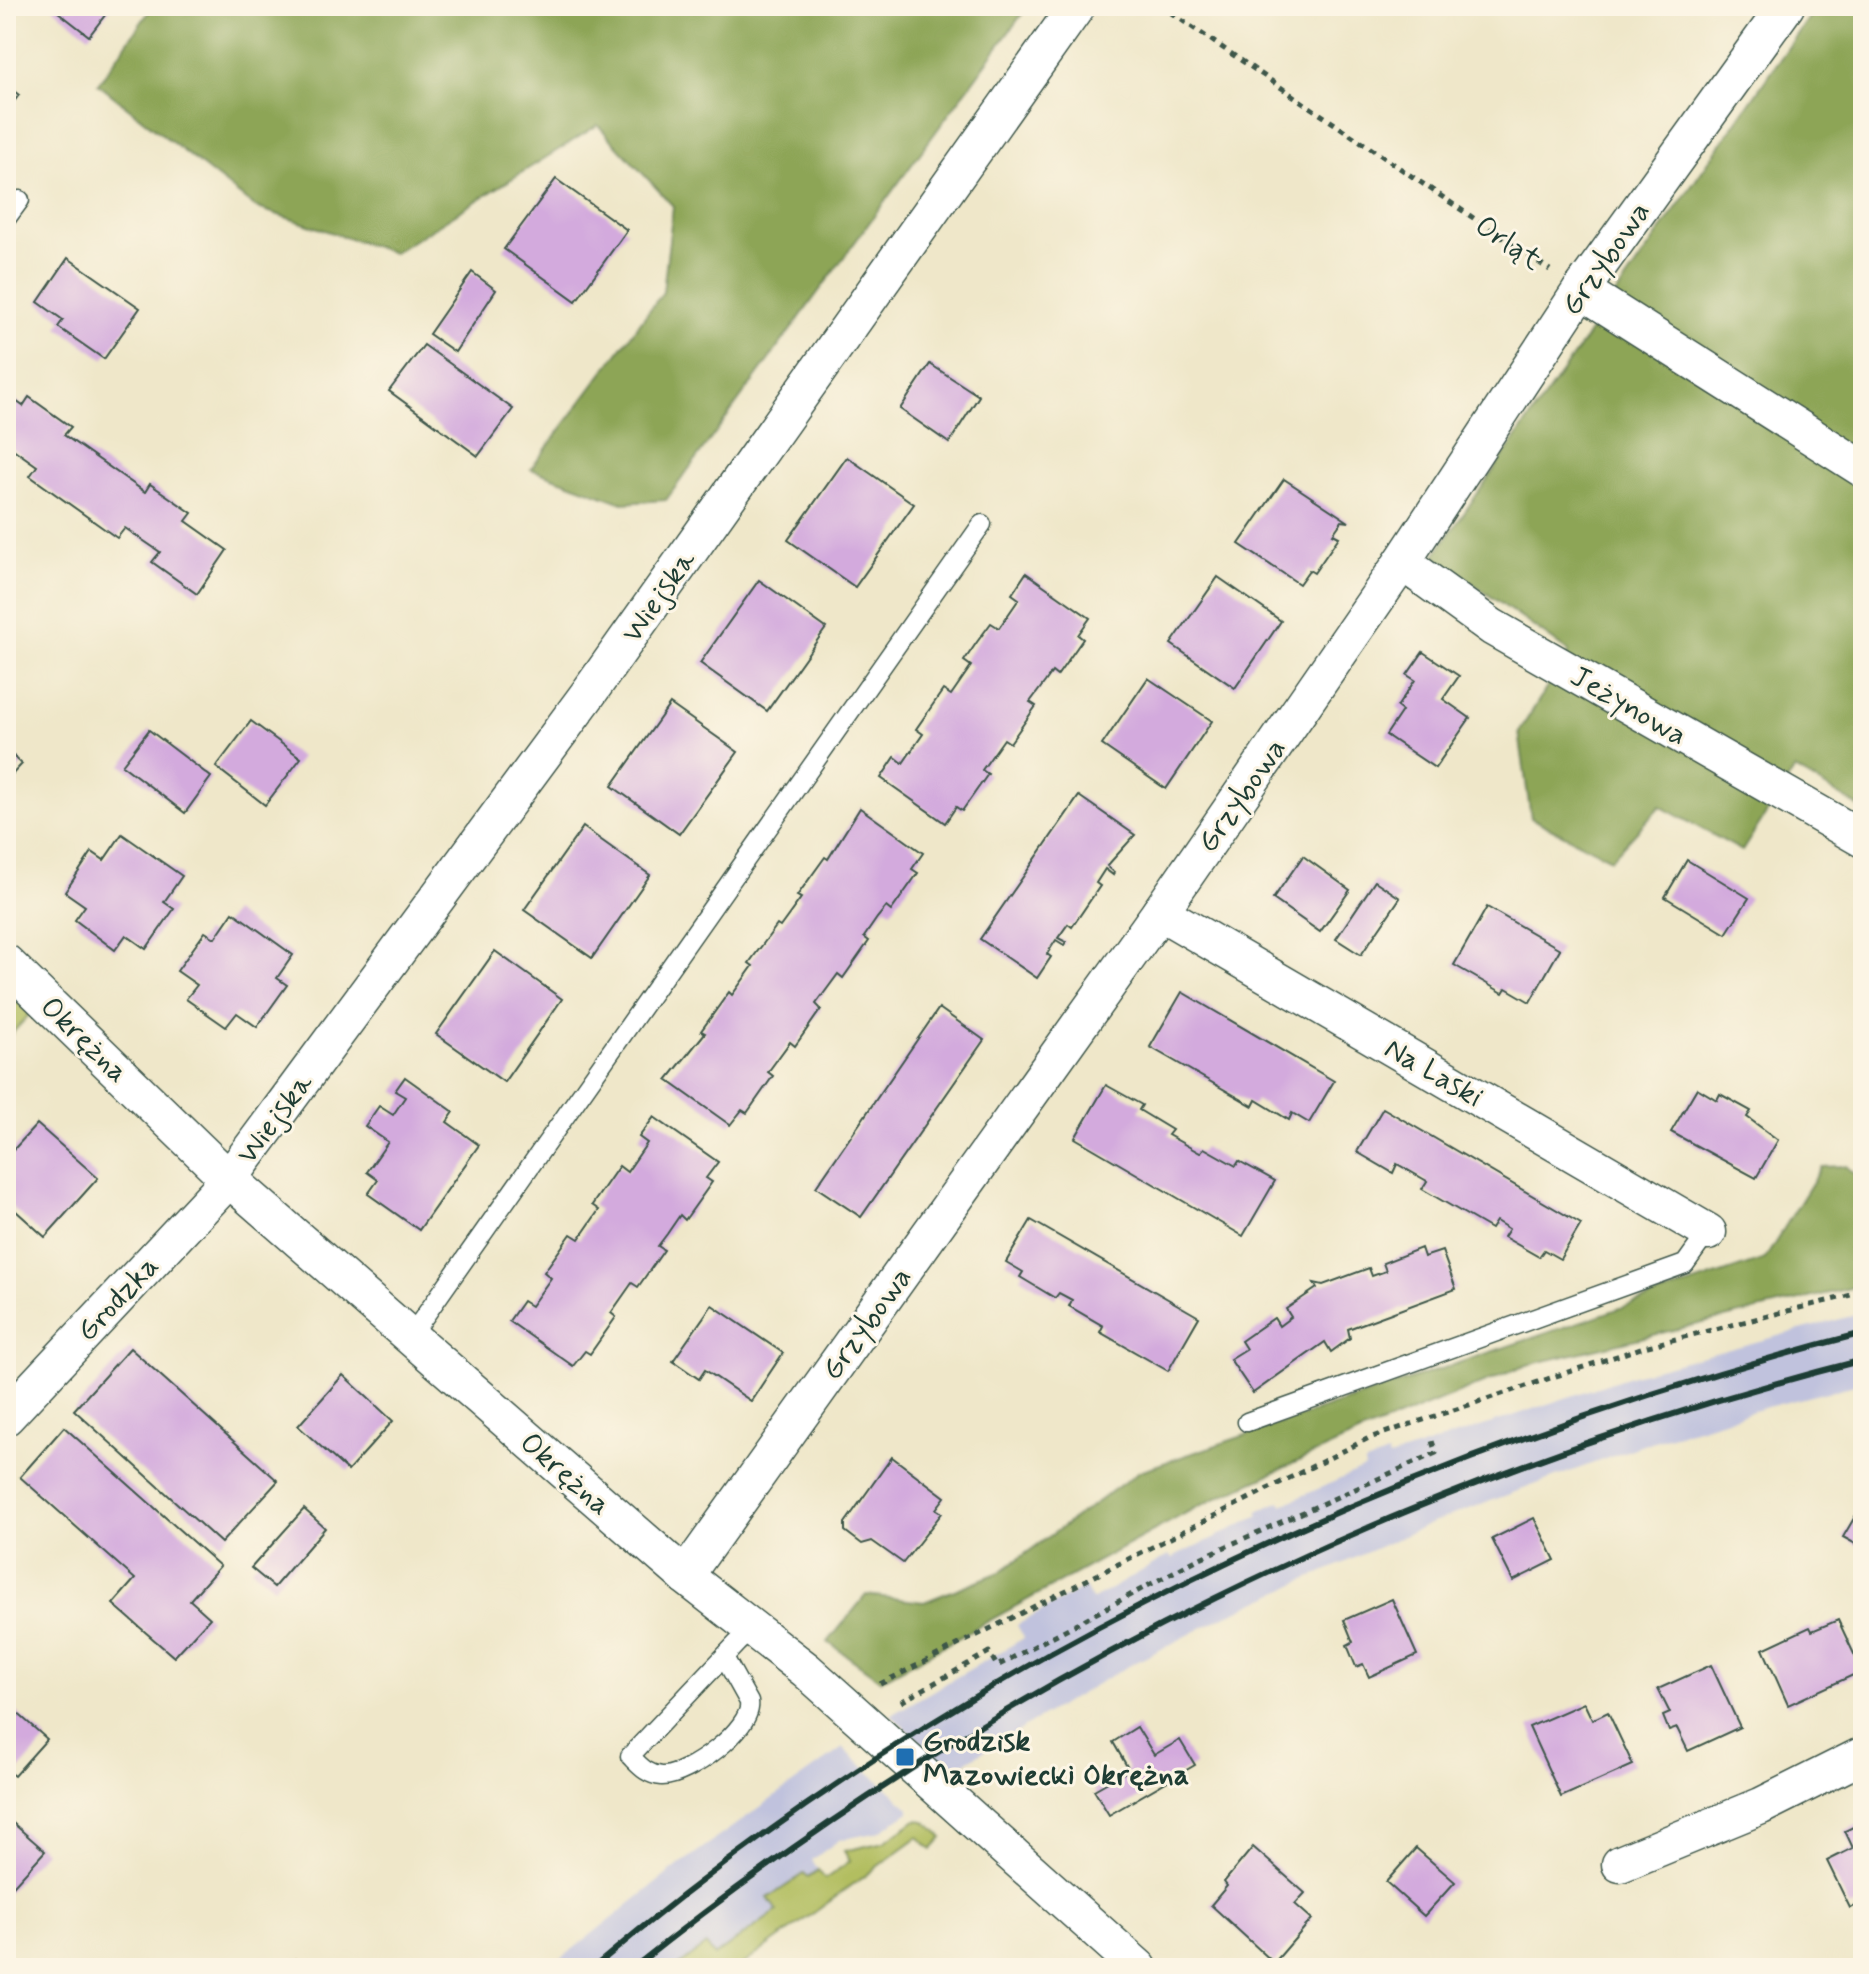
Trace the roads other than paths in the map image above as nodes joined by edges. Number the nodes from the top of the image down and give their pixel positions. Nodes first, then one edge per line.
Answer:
1 (1077, 6) edge
2 (1786, 6) edge
3 (20, 200) dead end
4 (6, 219) edge
5 (1581, 290) junction
6 (1863, 469) edge
7 (982, 524) dead end
8 (1402, 562) junction
9 (1863, 839) edge
10 (1160, 912) junction
11 (6, 963) edge
12 (229, 1179) junction
13 (1708, 1232) joint
14 (410, 1337) junction
15 (6, 1417) edge
16 (1247, 1422) dead end
17 (685, 1576) junction
18 (752, 1629) junction
19 (724, 1657) junction
20 (1863, 1755) edge
21 (1620, 1864) dead end
22 (1139, 1968) edge

1 - 12 street, Wiejska
2 - 5 street, Grzybowa
3 - 4 lane
5 - 6 street
5 - 8 street, Grzybowa
7 - 14 lane
8 - 9 street, Jeżynowa
8 - 10 street, Grzybowa
10 - 13 street, Na Laski
10 - 17 street, Grzybowa
11 - 12 street, Okrężna
12 - 14 street, Okrężna
12 - 15 street, Grodzka
13 - 16 lane
14 - 17 street, Okrężna
17 - 18 street, Okrężna
18 - 19 lane
18 - 22 street, Okrężna
19 - 19 lane
20 - 21 street

